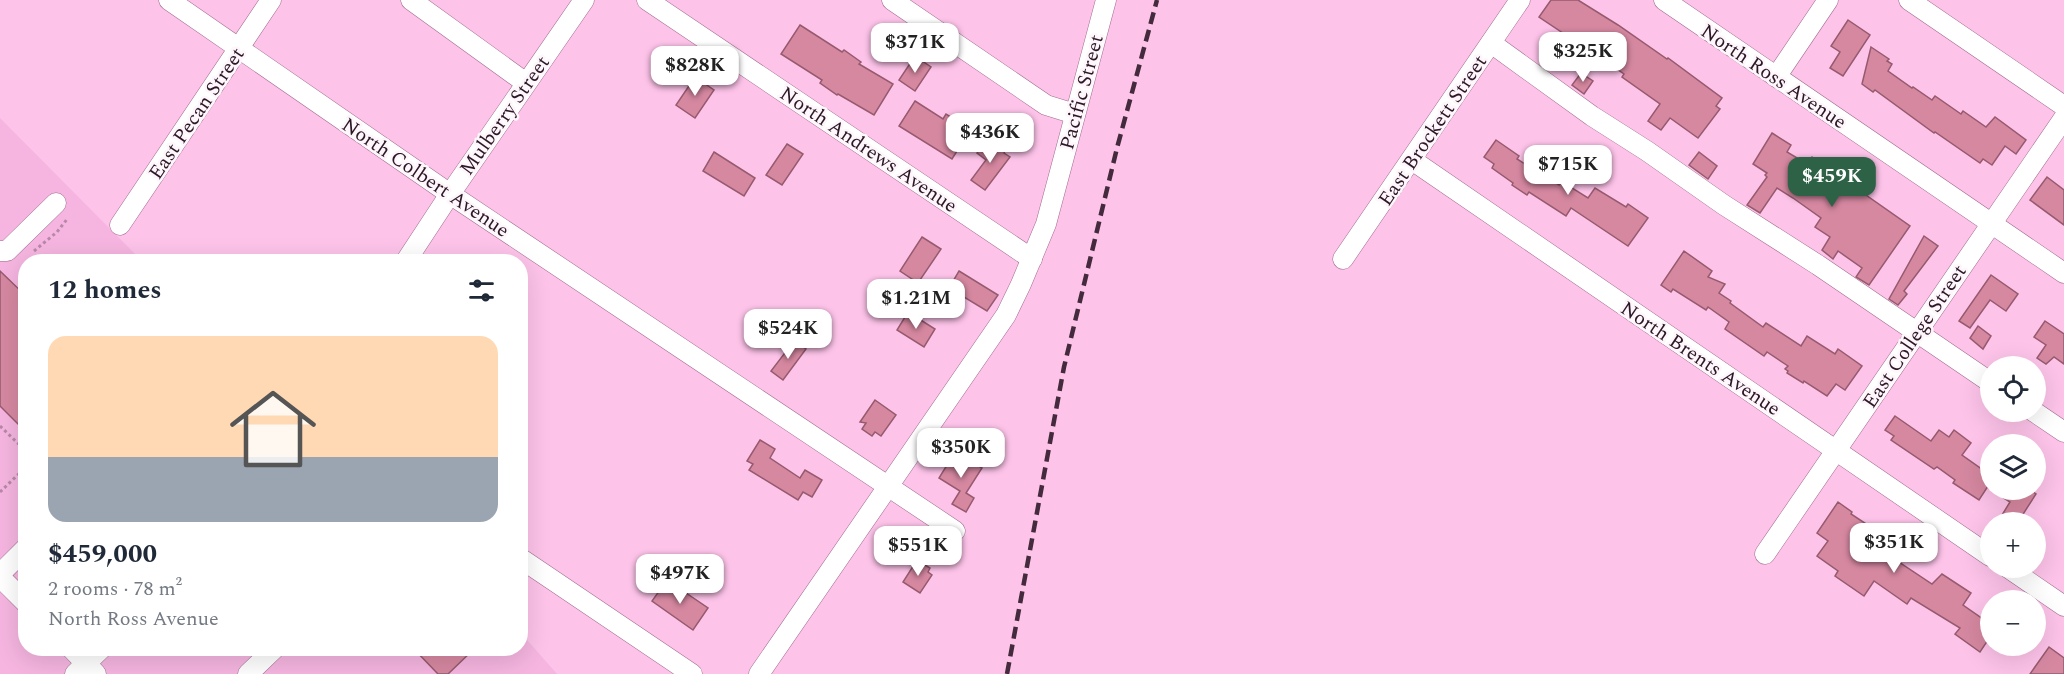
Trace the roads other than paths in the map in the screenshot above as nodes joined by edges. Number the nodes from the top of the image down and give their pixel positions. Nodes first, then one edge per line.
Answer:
1 (169, 0) edge
2 (271, 0) edge
3 (411, 0) edge
4 (584, 0) edge
5 (647, 0) edge
6 (892, 0) edge
7 (1106, 0) edge
8 (1520, 0) edge
9 (1664, 0) edge
10 (1828, 0) edge
11 (1909, 0) edge
12 (1491, 43) junction
13 (240, 48) junction
14 (1776, 76) junction
15 (526, 83) junction
16 (2064, 106) edge
17 (1075, 114) junction
18 (2064, 118) edge
19 (1412, 160) junction
20 (450, 194) junction
21 (56, 203) dead end
22 (1991, 224) junction
23 (120, 225) dead end
24 (0, 251) edge
25 (411, 254) edge
26 (1032, 259) junction
27 (1342, 259) dead end
28 (2064, 273) edge
29 (1916, 332) junction
30 (1980, 375) edge
31 (2046, 420) edge
32 (2064, 432) edge
33 (1836, 450) junction
34 (888, 486) junction
35 (955, 531) dead end
36 (1980, 549) edge
37 (1764, 554) dead end
38 (18, 556) edge
39 (528, 563) edge
40 (0, 575) edge
41 (2023, 578) edge
42 (18, 594) edge
43 (2064, 606) edge
44 (76, 656) edge
45 (96, 656) edge
46 (267, 656) edge
47 (86, 670) edge
48 (249, 674) edge
49 (692, 674) edge
50 (759, 674) edge

1 - 13 street, North Colbert Avenue
2 - 13 street, East Pecan Street
3 - 15 street
4 - 15 street, Mulberry Street
5 - 26 street, North Andrews Avenue
6 - 17 street
7 - 17 street, Pacific Street
8 - 12 street, East Brockett Street
9 - 14 street, North Ross Avenue
10 - 14 street
11 - 16 street
12 - 19 street, East Brockett Street
12 - 29 street
13 - 20 street, North Colbert Avenue
13 - 23 street, East Pecan Street
14 - 22 street, North Ross Avenue
15 - 20 street, Mulberry Street
17 - 26 street, Pacific Street
18 - 22 street, East College Street
19 - 27 street, East Brockett Street
19 - 33 street, North Brents Avenue
20 - 25 street, Mulberry Street
20 - 34 street, North Colbert Avenue
21 - 24 street
22 - 28 street, North Ross Avenue
22 - 29 street, East College Street
26 - 34 street, Pacific Street
29 - 30 street
29 - 33 street, East College Street
31 - 32 street
33 - 36 street, North Brents Avenue
33 - 37 street, East College Street
34 - 35 street, North Colbert Avenue
34 - 50 street, Pacific Street
38 - 40 street
39 - 49 street
40 - 42 street
41 - 43 street
44 - 47 street
45 - 47 street
46 - 48 street

